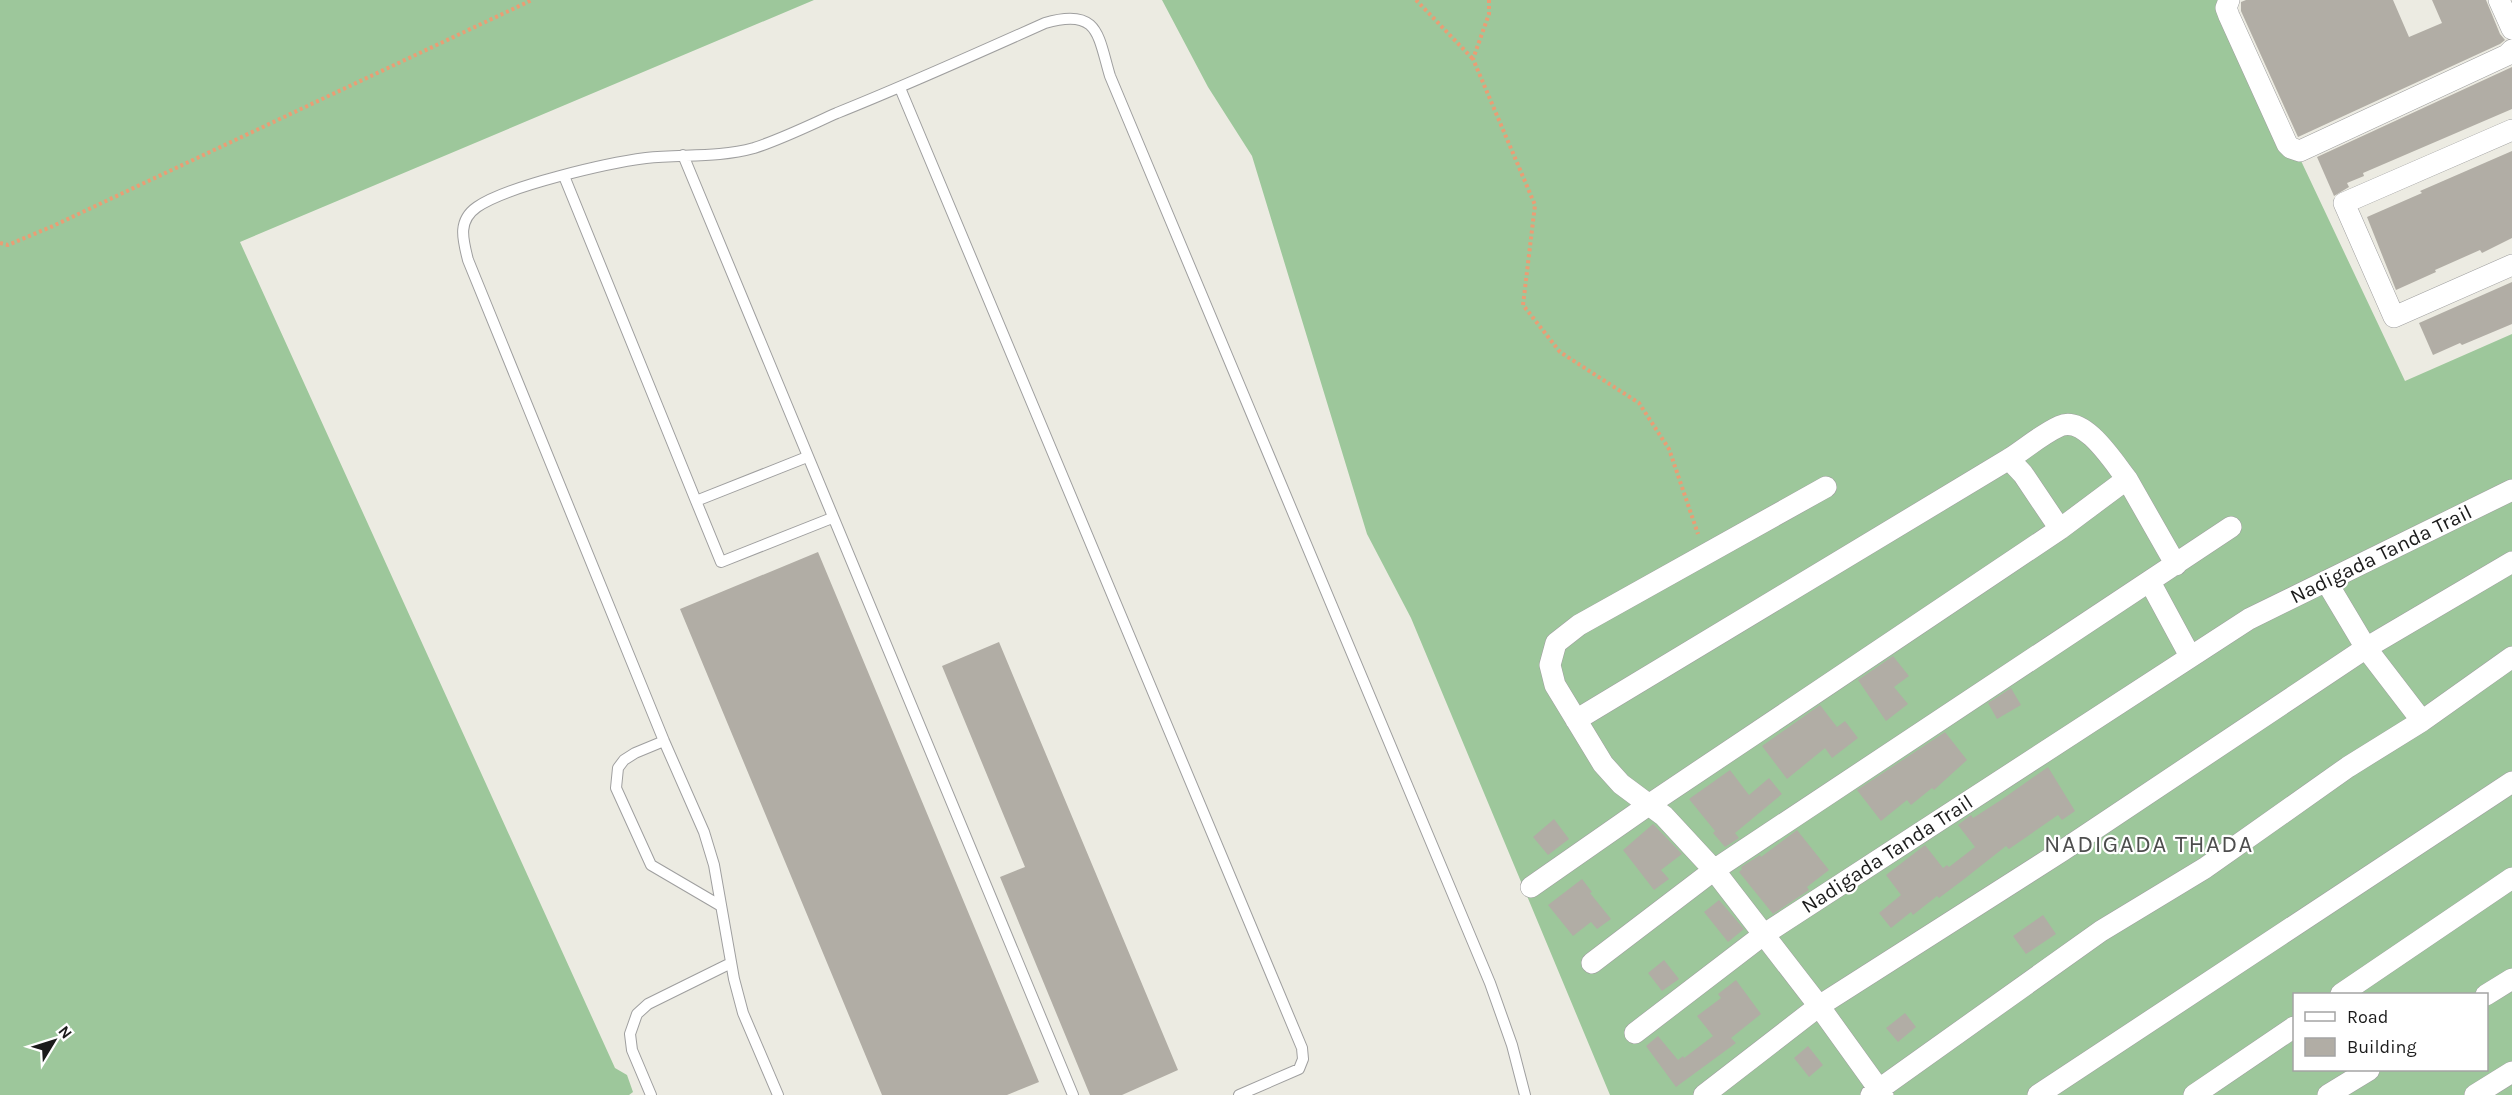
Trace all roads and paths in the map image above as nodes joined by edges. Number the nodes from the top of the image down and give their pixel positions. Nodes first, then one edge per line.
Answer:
1 (532, 0) edge
2 (1416, 0) edge
3 (1490, 0) edge
4 (2229, 0) edge
5 (2499, 0) edge
6 (2511, 20) edge
7 (2512, 50) edge
8 (1473, 59) junction
9 (900, 88) junction
10 (2512, 130) edge
11 (683, 155) junction
12 (564, 176) junction
13 (0, 243) edge
14 (2512, 265) edge
15 (807, 457) junction
16 (2008, 459) junction
17 (2127, 479) junction
18 (1826, 487) dead end
19 (2512, 490) edge
20 (696, 501) junction
21 (832, 518) junction
22 (2231, 527) dead end
23 (2060, 529) junction
24 (1706, 555) junction
25 (2512, 562) edge
26 (2176, 565) junction
27 (2326, 581) junction
28 (2150, 582) junction
29 (2366, 648) junction
30 (2190, 656) junction
31 (2512, 657) edge
32 (1576, 720) junction
33 (2422, 721) junction
34 (664, 741) junction
35 (2512, 782) edge
36 (1650, 804) junction
37 (1714, 870) junction
38 (2512, 878) edge
39 (1531, 887) dead end
40 (721, 906) junction
41 (1763, 935) junction
42 (731, 963) junction
43 (1592, 963) dead end
44 (2512, 979) edge
45 (2343, 993) edge
46 (2488, 994) edge
47 (1819, 1006) junction
48 (2293, 1028) edge
49 (1635, 1033) dead end
50 (2367, 1071) edge
51 (2512, 1072) edge
52 (1878, 1093) edge
53 (651, 1095) edge
54 (778, 1095) edge
55 (1073, 1095) edge
56 (1239, 1095) edge
57 (1525, 1095) edge
58 (1704, 1095) edge
59 (2038, 1095) edge
60 (2194, 1095) edge
61 (2328, 1095) edge
62 (2475, 1095) edge

1 - 13 path
2 - 8 path
3 - 8 path
4 - 7 street
5 - 6 street
8 - 24 path
9 - 11 lane
9 - 56 lane
9 - 57 lane
10 - 14 street
11 - 12 lane
11 - 15 lane
12 - 20 lane
12 - 34 lane
15 - 20 lane
15 - 21 lane
16 - 17 street
16 - 23 street
16 - 32 street
17 - 23 street
17 - 26 street
18 - 24 street
19 - 27 street, Nadigada Tanda Trail
20 - 21 lane
21 - 55 lane
22 - 26 street
23 - 36 street
24 - 32 street
25 - 29 street
26 - 28 street
27 - 29 street
27 - 30 street, Nadigada Tanda Trail
28 - 30 street
28 - 37 street
29 - 33 street
29 - 47 street
30 - 41 street, Nadigada Tanda Trail
31 - 33 street
32 - 36 street
33 - 52 street
34 - 40 lane
34 - 40 lane
35 - 59 street
36 - 37 street
36 - 39 street
37 - 41 street
37 - 43 street
38 - 45 street
40 - 42 lane
41 - 47 street
41 - 49 street, Nadigada Tanda Trail
42 - 53 lane
42 - 54 lane
44 - 46 street
47 - 52 street
47 - 58 street
48 - 60 street
50 - 61 street
51 - 62 street

